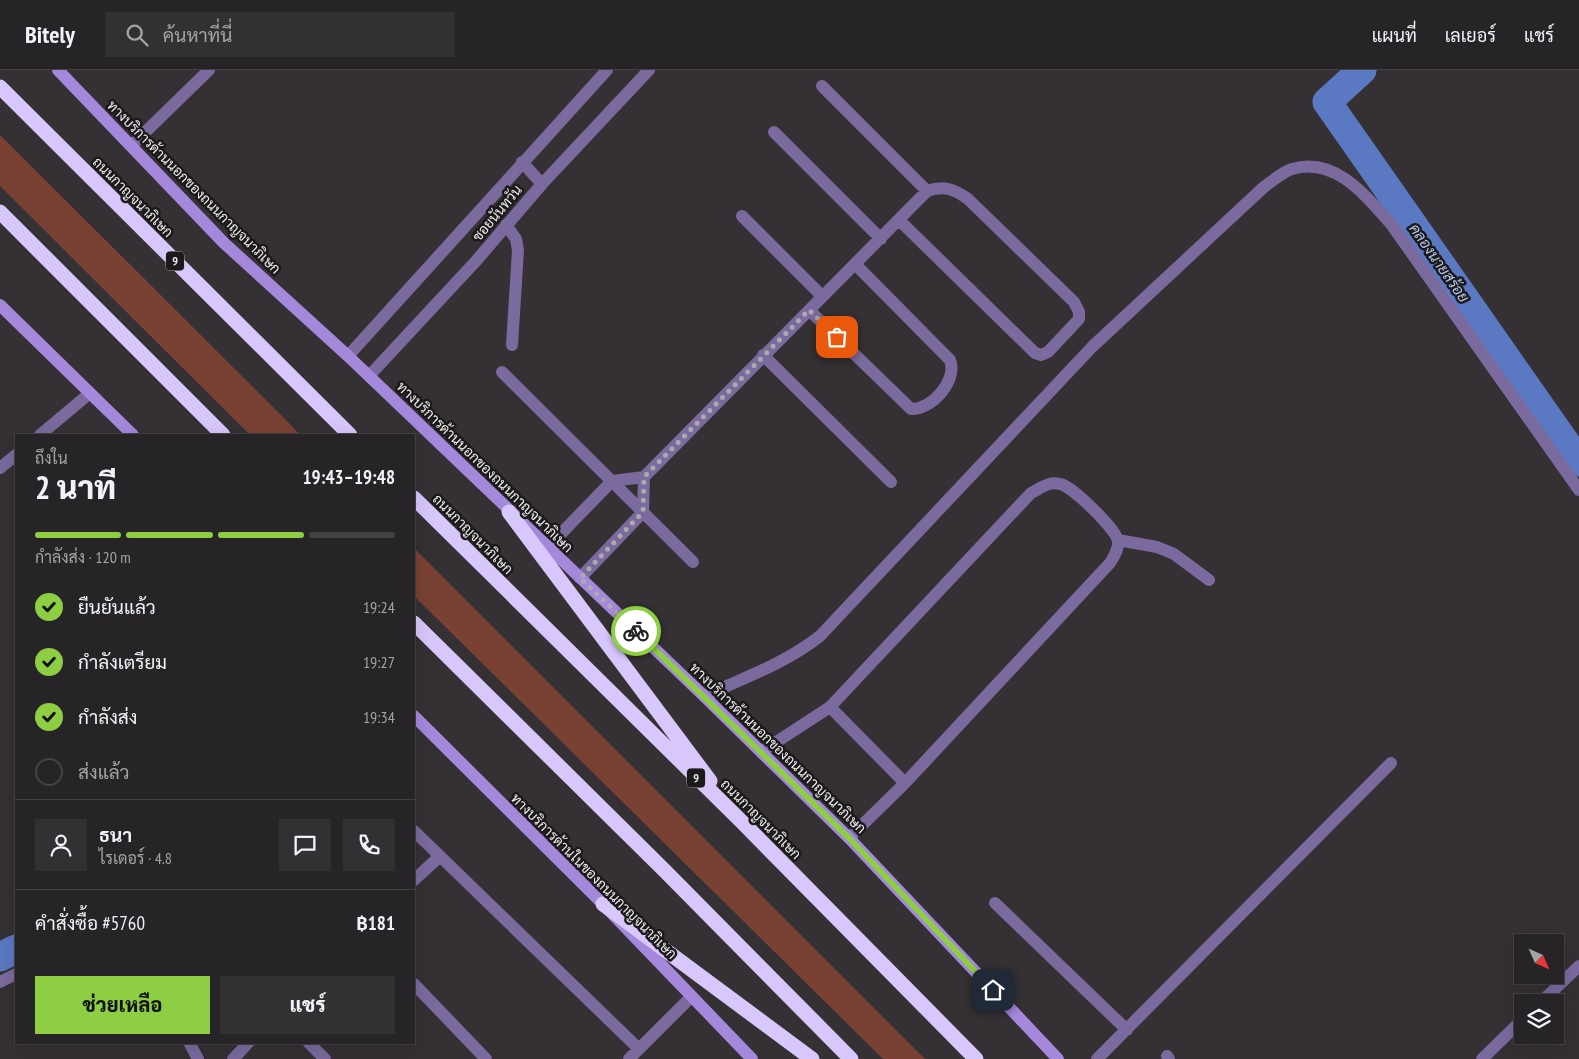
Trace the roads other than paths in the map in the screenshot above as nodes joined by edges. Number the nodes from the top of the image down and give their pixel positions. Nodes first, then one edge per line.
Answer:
1 (58, 70) edge
2 (209, 70) edge
3 (607, 70) edge
4 (649, 70) edge
5 (822, 86) dead end
6 (0, 87) edge
7 (774, 132) dead end
8 (131, 146) junction
9 (522, 162) junction
10 (542, 184) junction
11 (927, 191) junction
12 (0, 212) edge
13 (742, 216) dead end
14 (899, 220) junction
15 (506, 225) junction
16 (881, 239) junction
17 (855, 264) junction
18 (822, 296) junction
19 (0, 305) edge
20 (809, 310) junction
21 (512, 345) dead end
22 (763, 355) junction
23 (348, 356) junction
24 (502, 372) dead end
25 (369, 376) junction
26 (90, 393) junction
27 (41, 434) edge
28 (131, 434) edge
29 (222, 434) edge
30 (349, 434) edge
31 (15, 456) edge
32 (0, 468) edge
33 (644, 477) junction
34 (612, 481) junction
35 (891, 482) dead end
36 (1579, 490) edge
37 (415, 499) edge
38 (509, 512) junction
39 (643, 512) junction
40 (1118, 540) junction
41 (548, 547) junction
42 (693, 562) dead end
43 (580, 578) junction
44 (1209, 580) dead end
45 (415, 624) edge
46 (704, 696) junction
47 (830, 707) junction
48 (415, 717) edge
49 (761, 752) junction
50 (1391, 763) dead end
51 (905, 783) junction
52 (741, 822) junction
53 (415, 833) edge
54 (849, 838) junction
55 (438, 857) junction
56 (415, 879) edge
57 (995, 903) dead end
58 (603, 904) junction
59 (1579, 966) edge
60 (15, 974) edge
61 (0, 982) edge
62 (415, 985) edge
63 (1549, 994) edge
64 (691, 997) junction
65 (1514, 1028) edge
66 (1127, 1030) junction
67 (190, 1044) edge
68 (248, 1044) edge
69 (310, 1044) edge
70 (638, 1049) junction
71 (198, 1059) edge
72 (232, 1059) edge
73 (325, 1059) edge
74 (486, 1059) edge
75 (628, 1059) edge
76 (752, 1059) edge
77 (812, 1059) edge
78 (851, 1059) edge
79 (976, 1059) edge
80 (1058, 1059) edge
81 (1097, 1059) edge
82 (1482, 1059) edge

1 - 8 main road, ทางบริการด้านนอกของถนนกาญจนาภิเษก
2 - 8 street
3 - 9 street, ซอยนันทวัน
4 - 10 street, ซอยนันทวัน
5 - 11 street
6 - 30 highway, ถนนกาญจนาภิเษก / 9
7 - 16 street
8 - 23 main road, ทางบริการด้านนอกของถนนกาญจนาภิเษก
9 - 10 street
9 - 23 street, ซอยนันทวัน
10 - 15 street, ซอยนันทวัน
11 - 14 street
11 - 14 street
12 - 29 highway
13 - 18 street
14 - 16 street
15 - 21 street
15 - 25 street, ซอยนันทวัน
16 - 17 street
17 - 18 street
17 - 20 street
18 - 20 street
19 - 26 main road
20 - 22 street
22 - 33 street
22 - 35 street
23 - 25 main road, ทางบริการด้านนอกของถนนกาญจนาภิเษก
24 - 34 street
25 - 38 main road, ทางบริการด้านนอกของถนนกาญจนาภิเษก
26 - 27 street
26 - 28 main road
31 - 32 street
33 - 34 street
33 - 39 street
34 - 39 street
34 - 41 street
36 - 46 street
37 - 52 highway, ถนนกาญจนาภิเษก / 9
38 - 41 main road, ทางบริการด้านนอกของถนนกาญจนาภิเษก
38 - 52 highway
39 - 42 street
39 - 43 street
40 - 44 street
40 - 47 street
40 - 51 street
41 - 43 main road, ทางบริการด้านนอกของถนนกาญจนาภิเษก
43 - 46 main road, ทางบริการด้านนอกของถนนกาญจนาภิเษก
45 - 78 highway
46 - 49 main road, ทางบริการด้านนอกของถนนกาญจนาภิเษก
47 - 49 street
47 - 51 street
48 - 58 main road, ทางบริการด้านในของถนนกาญจนาภิเษก
49 - 54 main road, ทางบริการด้านนอกของถนนกาญจนาภิเษก
50 - 66 street
51 - 54 street
52 - 79 highway, ถนนกาญจนาภิเษก / 9
53 - 55 street
54 - 80 main road, ทางบริการด้านนอกของถนนกาญจนาภิเษก
55 - 56 street
55 - 70 street
57 - 66 street
58 - 64 main road, ทางบริการด้านในของถนนกาญจนาภิเษก
58 - 77 highway
59 - 63 street
60 - 61 street
62 - 74 street
64 - 70 street
64 - 76 main road, ทางบริการด้านในของถนนกาญจนาภิเษก
65 - 82 street
66 - 81 street
67 - 71 street
68 - 72 street
69 - 73 street
70 - 75 street

